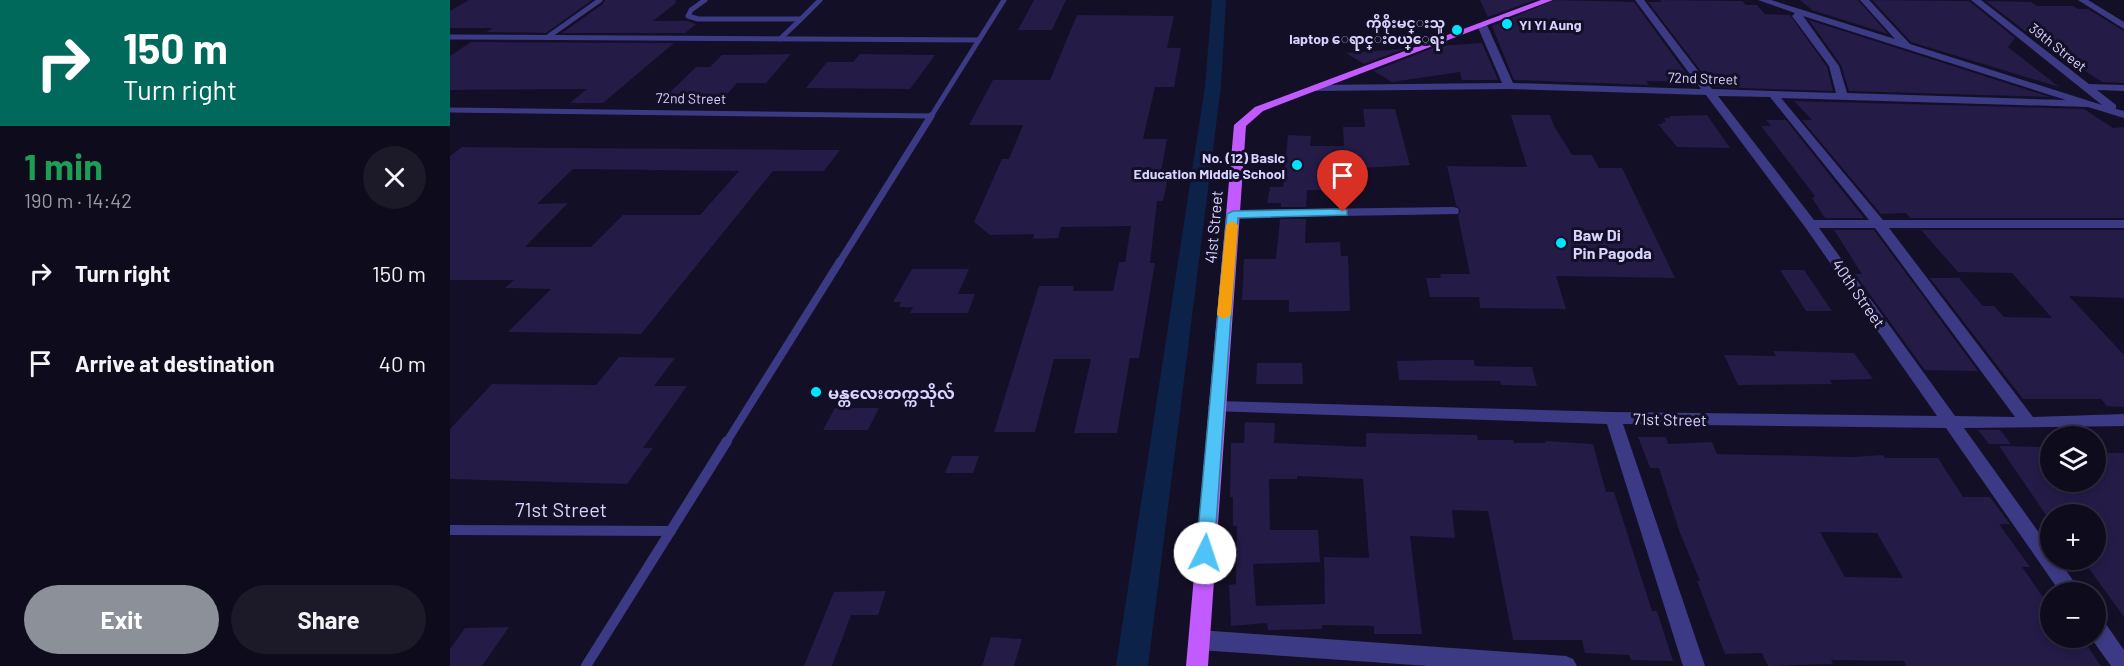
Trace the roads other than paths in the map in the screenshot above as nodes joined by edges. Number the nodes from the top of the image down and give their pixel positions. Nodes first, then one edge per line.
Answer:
1 (600, 0) edge
2 (705, 0) edge
3 (820, 0) edge
4 (1004, 0) edge
5 (1549, 0) edge
6 (1639, 0) edge
7 (1762, 0) edge
8 (1864, 0) edge
9 (1975, 0) edge
10 (2082, 0) edge
11 (1802, 13) junction
12 (801, 18) junction
13 (1482, 26) junction
14 (2124, 26) edge
15 (450, 37) edge
16 (549, 37) junction
17 (780, 39) junction
18 (979, 40) junction
19 (1908, 47) junction
20 (1509, 86) junction
21 (2088, 87) junction
22 (1314, 88) junction
23 (2124, 88) edge
24 (1711, 93) junction
25 (1774, 96) junction
26 (1842, 96) junction
27 (2090, 104) junction
28 (450, 110) edge
29 (2123, 115) edge
30 (932, 116) junction
31 (1454, 211) dead end
32 (1233, 214) junction
33 (1810, 224) junction
34 (1879, 224) junction
35 (2124, 224) edge
36 (1216, 407) junction
37 (1613, 418) junction
38 (2124, 420) edge
39 (1950, 423) junction
40 (2030, 423) junction
41 (450, 530) edge
42 (671, 531) junction
43 (2064, 582) edge
44 (1199, 640) junction
45 (2106, 641) edge
46 (586, 666) edge
47 (1197, 666) edge
48 (1566, 666) edge
49 (1694, 666) edge
50 (2123, 666) edge

1 - 16 lane
2 - 12 lane
3 - 12 lane
4 - 18 lane
5 - 13 main road, 41st Street
6 - 24 street, 40th Street
7 - 11 street
8 - 19 street
9 - 21 street, 39th Street
10 - 14 street
11 - 19 street
11 - 26 street
12 - 17 lane
13 - 20 street
13 - 22 main road, 41st Street
15 - 16 lane
16 - 17 lane
17 - 18 lane
18 - 30 lane
19 - 27 street
20 - 22 street, 72nd Street
20 - 24 street, 72nd Street
21 - 23 street
21 - 29 street, 39th Street
22 - 32 main road, 41st Street
24 - 25 street, 72nd Street
24 - 33 street, 40th Street
25 - 26 street, 72nd Street
25 - 34 street
26 - 27 street, 72nd Street
27 - 29 street
28 - 30 lane, 72nd Street
30 - 42 lane
31 - 32 street
32 - 36 main road, 41st Street
33 - 34 street
33 - 39 street, 40th Street
34 - 35 street
34 - 40 street
36 - 37 street, 71st Street
36 - 44 main road, 41st Street
37 - 39 street, 71st Street
37 - 49 street
38 - 40 street, 71st Street
39 - 40 street, 71st Street
39 - 43 street, 40th Street
41 - 42 lane, 71st Street
42 - 46 lane
44 - 47 main road, 41st Street
44 - 48 street
45 - 50 street

